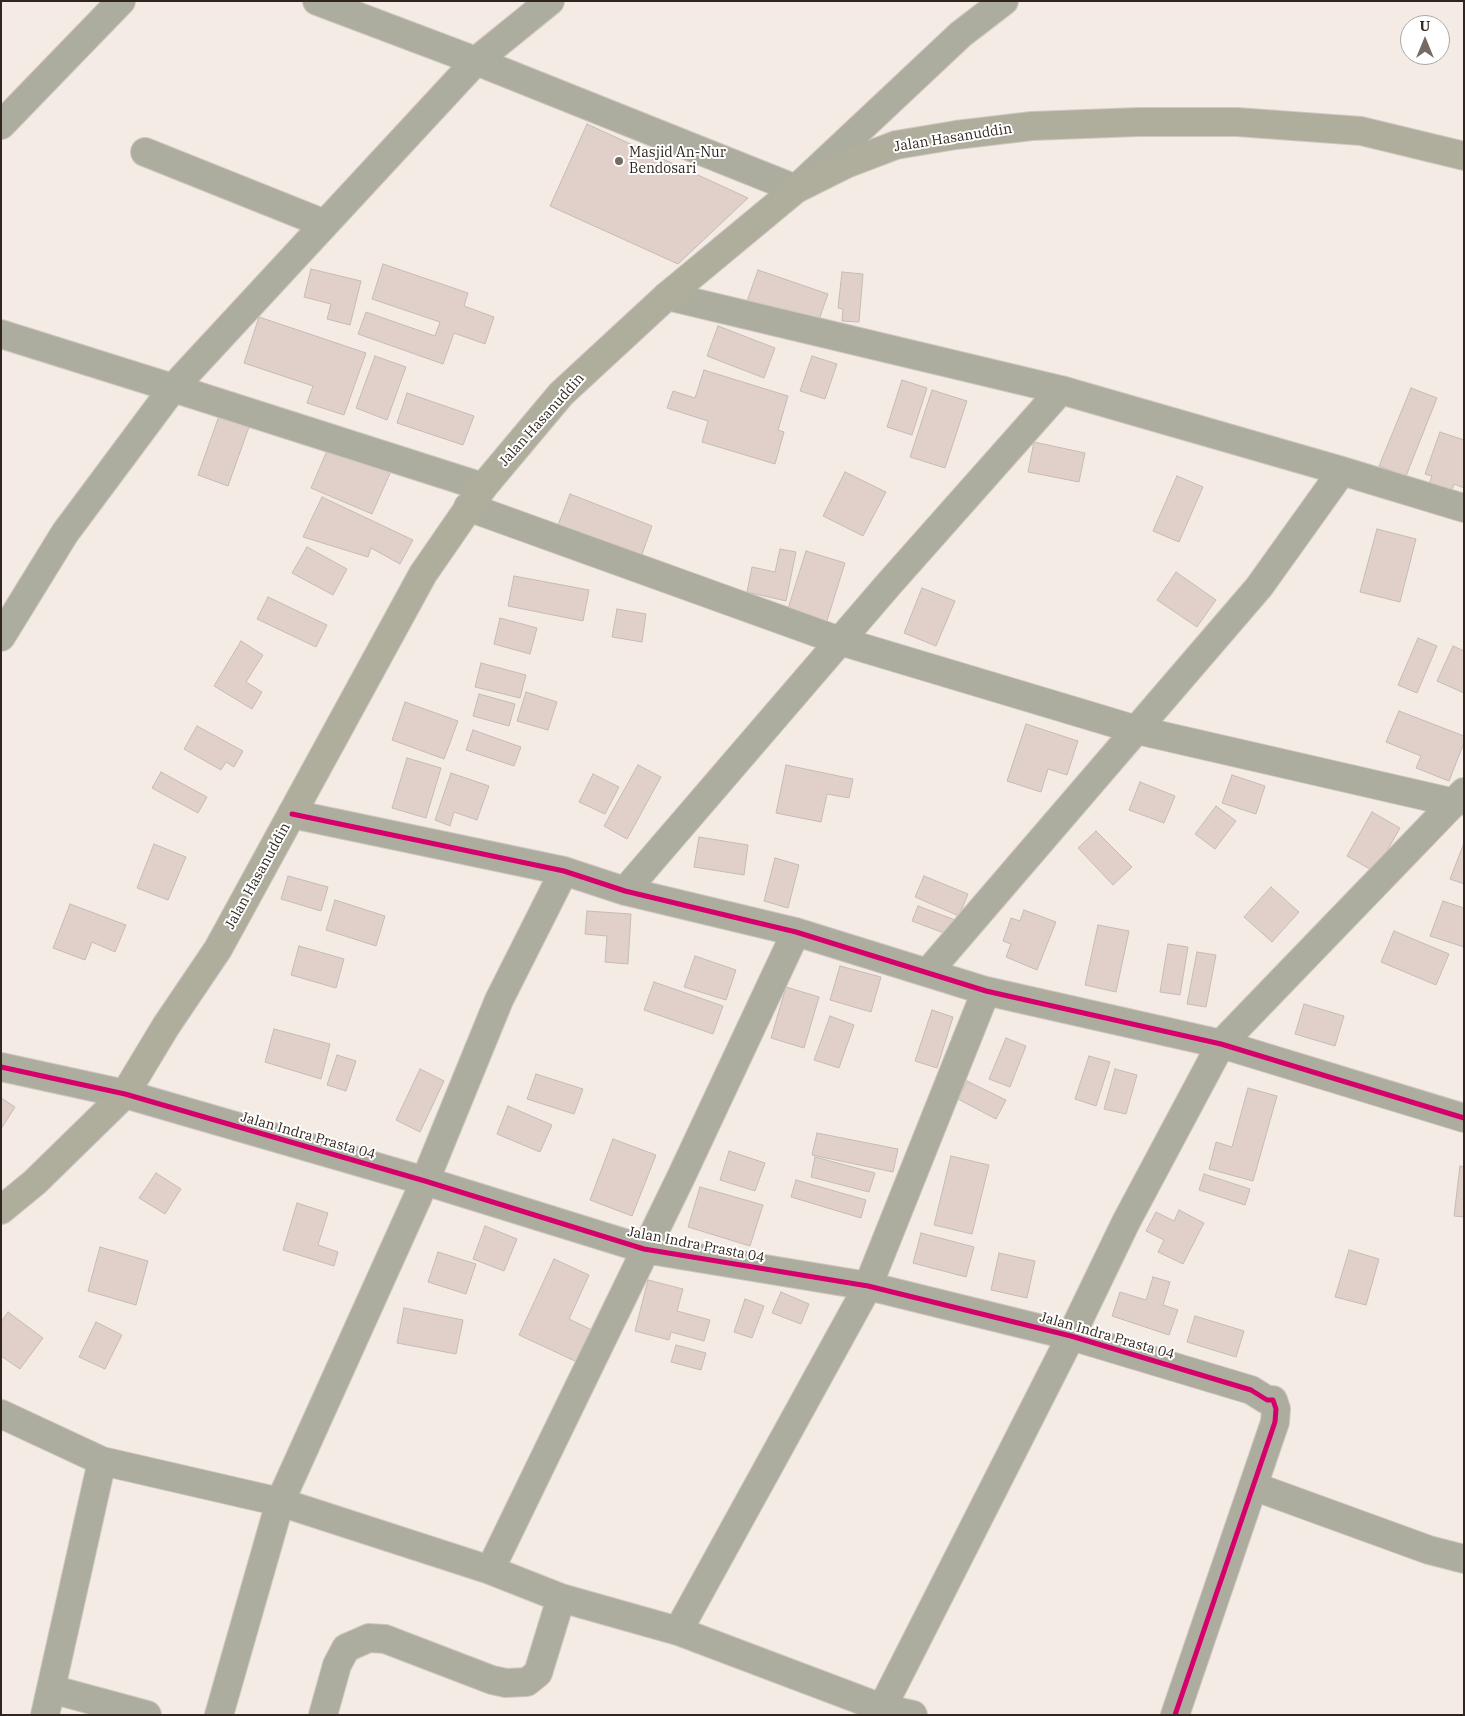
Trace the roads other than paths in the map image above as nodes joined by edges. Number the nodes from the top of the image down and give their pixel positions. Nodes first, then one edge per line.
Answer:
1 (121, 1) edge
2 (317, 1) edge
3 (550, 1) edge
4 (1004, 1) edge
5 (476, 61) junction
6 (1, 125) edge
7 (145, 152) dead end
8 (1464, 156) edge
9 (796, 189) junction
10 (324, 224) junction
11 (667, 296) junction
12 (1, 334) edge
13 (173, 388) junction
14 (1062, 390) junction
15 (1342, 470) junction
16 (476, 497) junction
17 (1464, 508) edge
18 (1, 638) edge
19 (840, 641) junction
20 (1137, 730) junction
21 (1459, 797) edge
22 (292, 814) junction
23 (564, 871) junction
24 (624, 890) junction
25 (796, 932) junction
26 (929, 971) junction
27 (986, 991) junction
28 (1221, 1044) junction
29 (1, 1067) edge
30 (124, 1094) junction
31 (1464, 1118) edge
32 (424, 1181) junction
33 (1, 1210) edge
34 (644, 1249) junction
35 (868, 1286) junction
36 (1071, 1336) junction
37 (1, 1414) edge
38 (102, 1461) junction
39 (1254, 1486) junction
40 (280, 1502) junction
41 (1464, 1560) edge
42 (490, 1570) junction
43 (561, 1598) junction
44 (678, 1631) junction
45 (51, 1689) junction
46 (882, 1708) junction
47 (45, 1715) edge
48 (147, 1715) edge
49 (219, 1715) edge
50 (323, 1715) edge
51 (913, 1715) edge
52 (1175, 1715) edge

1 - 6 street
2 - 5 street
3 - 5 street
4 - 9 street
5 - 9 street
5 - 10 street
7 - 10 street
8 - 9 main road, Jalan Hasanuddin
9 - 11 main road, Jalan Hasanuddin
10 - 13 street
11 - 14 street
11 - 16 main road, Jalan Hasanuddin
12 - 13 street
13 - 16 street
13 - 18 street
14 - 15 street
14 - 19 street
15 - 17 street
15 - 20 street
16 - 19 street
16 - 22 main road, Jalan Hasanuddin
19 - 20 street
19 - 24 street
20 - 21 street
20 - 26 street
21 - 28 street
22 - 23 street
22 - 30 main road, Jalan Hasanuddin
23 - 24 street
23 - 32 street
24 - 25 street
25 - 26 street
25 - 34 street
26 - 27 street
27 - 28 street
27 - 35 street
28 - 31 street
28 - 36 street
29 - 30 street, Jalan Indra Prasta 04
30 - 32 street, Jalan Indra Prasta 04
30 - 33 main road, Jalan Hasanuddin
32 - 34 street, Jalan Indra Prasta 04
32 - 40 street
34 - 35 street, Jalan Indra Prasta 04
34 - 42 street
35 - 36 street, Jalan Indra Prasta 04
35 - 44 street
36 - 39 street, Jalan Indra Prasta 04
36 - 46 street
37 - 38 street
38 - 40 street
38 - 45 street
39 - 41 street
39 - 52 street
40 - 42 street
40 - 49 street
42 - 43 street
43 - 44 street
43 - 50 street
44 - 46 street
45 - 47 street
45 - 48 street
46 - 51 street

